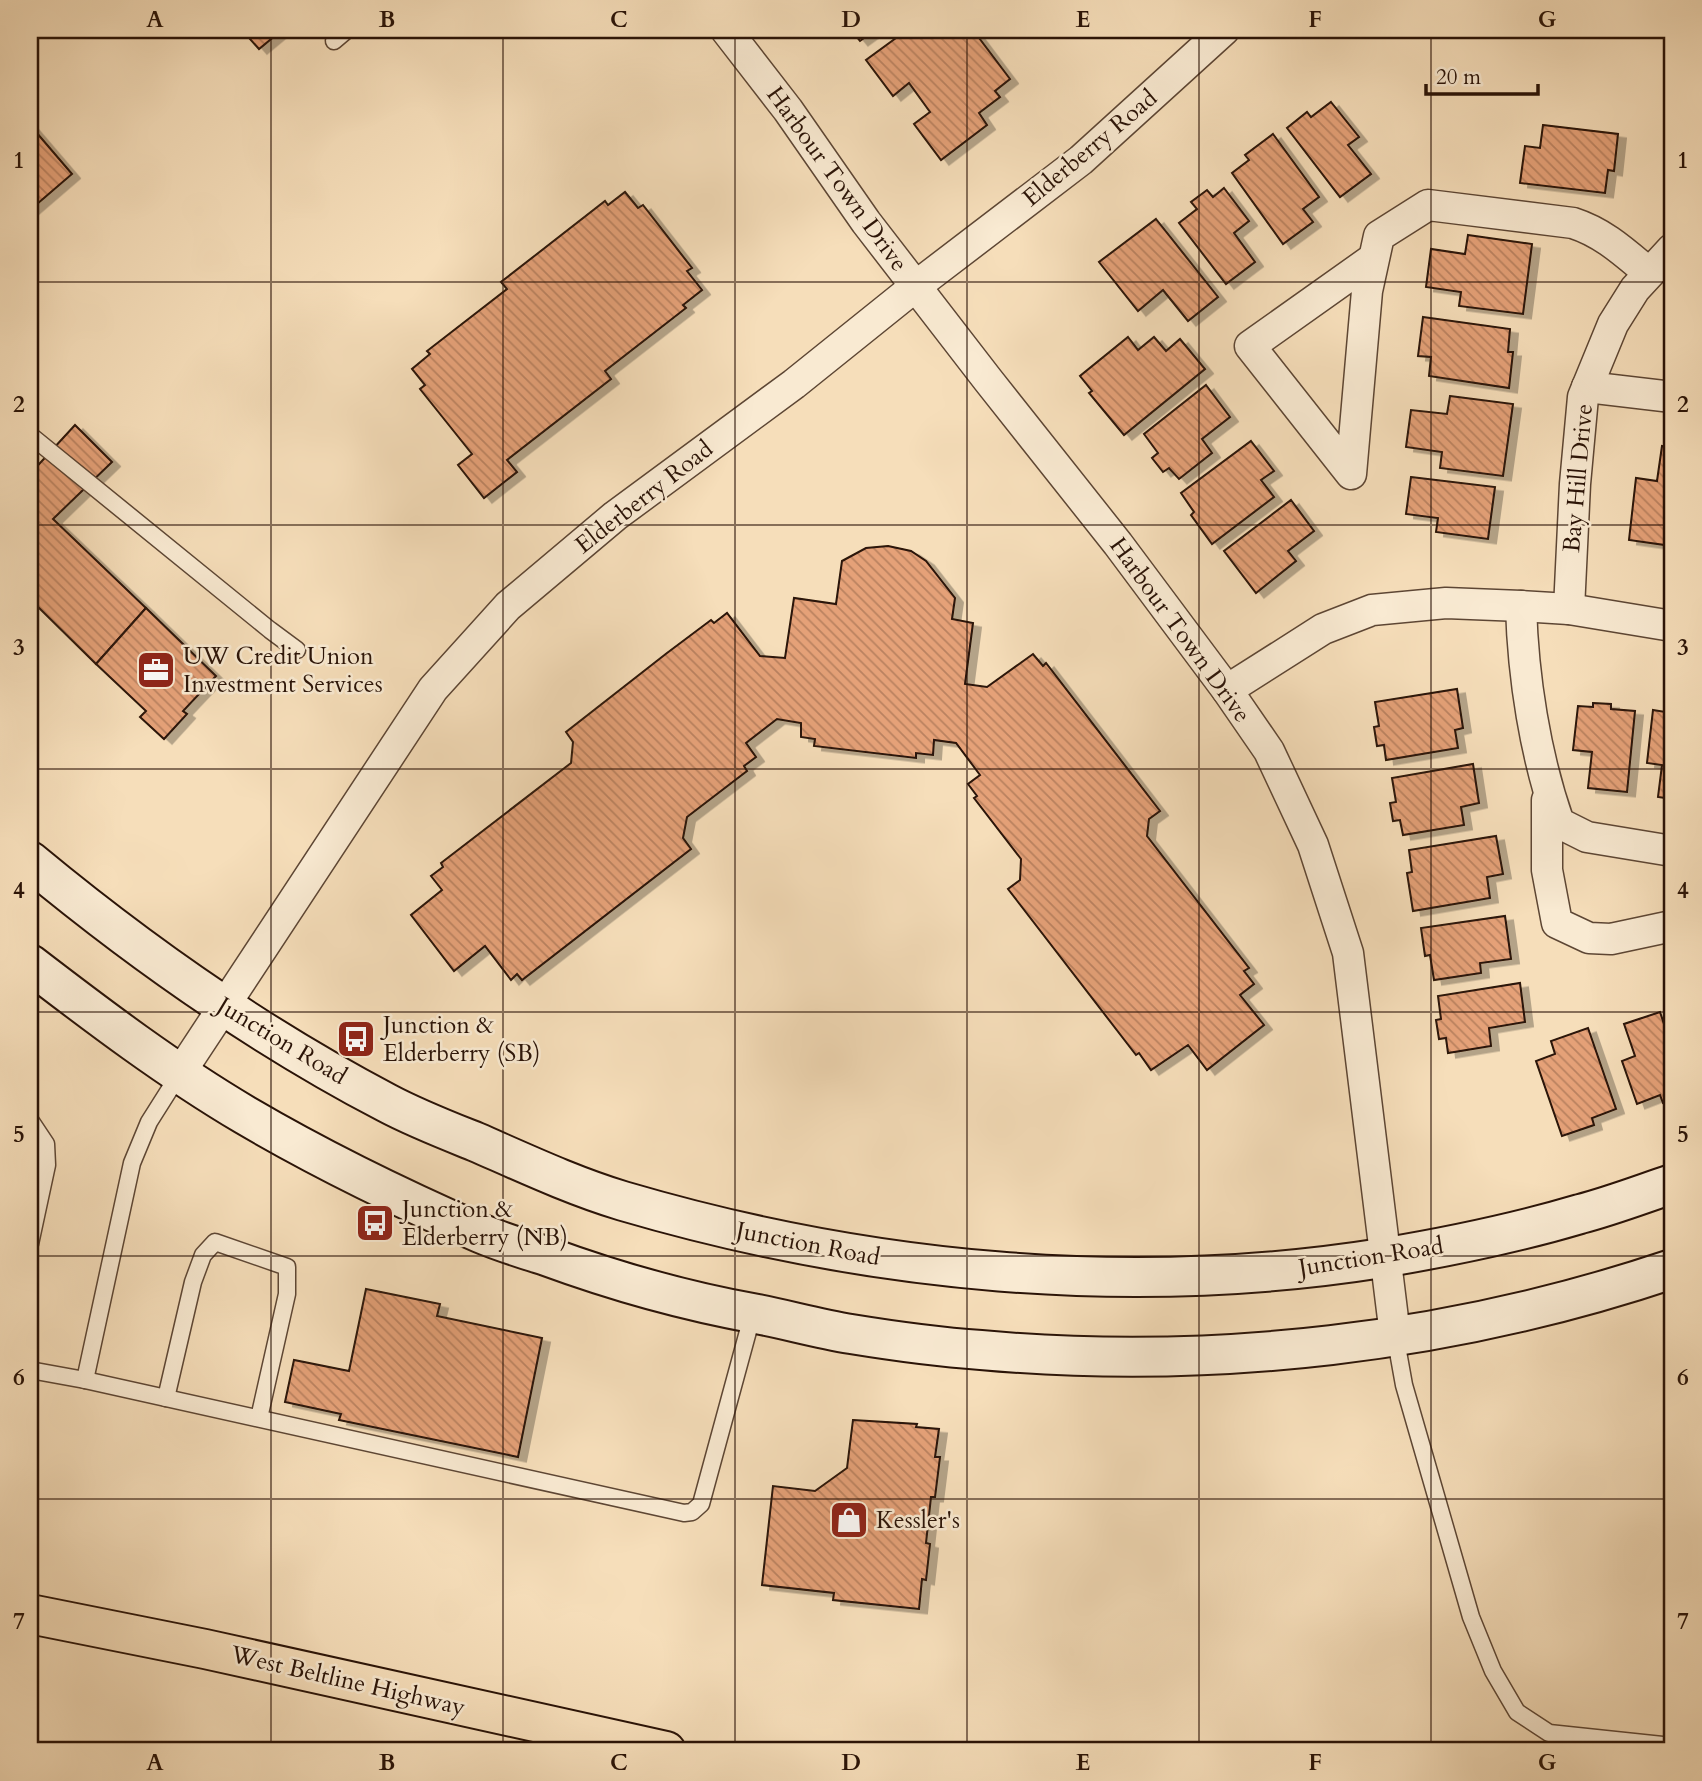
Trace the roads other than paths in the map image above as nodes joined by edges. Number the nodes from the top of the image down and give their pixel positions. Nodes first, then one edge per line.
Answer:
1 (726, 30) edge
2 (1224, 30) edge
3 (1672, 249) edge
4 (1374, 258) junction
5 (1649, 274) junction
6 (916, 286) junction
7 (1587, 387) junction
8 (1672, 397) edge
9 (30, 435) edge
10 (1521, 606) junction
11 (1569, 609) junction
12 (1672, 626) edge
13 (298, 650) dead end
14 (1227, 690) junction
15 (1547, 789) junction
16 (1672, 852) edge
17 (30, 861) edge
18 (1672, 926) edge
19 (30, 964) edge
20 (225, 1008) junction
21 (180, 1073) junction
22 (30, 1120) edge
23 (1672, 1184) edge
24 (30, 1244) edge
25 (1385, 1258) junction
26 (1672, 1269) edge
27 (753, 1313) junction
28 (1395, 1335) junction
29 (30, 1370) edge
30 (85, 1380) junction
31 (166, 1398) junction
32 (259, 1418) junction
33 (30, 1614) edge
34 (1672, 1746) edge
35 (666, 1751) edge

1 - 6 street, Harbour Town Drive
2 - 6 street, Elderberry Road
3 - 5 street, Bay Hill Drive
4 - 4 street
4 - 5 street
5 - 7 street, Bay Hill Drive
6 - 14 street, Harbour Town Drive
6 - 20 street, Elderberry Road
7 - 8 street
7 - 11 street, Bay Hill Drive
9 - 13 lane
10 - 11 street
10 - 14 street
10 - 15 street
11 - 12 street
14 - 25 street, Harbour Town Drive
15 - 16 street
15 - 18 street
17 - 20 street, Junction Road
19 - 21 street
20 - 21 street, Elderberry Road
20 - 25 street, Junction Road
21 - 27 street
21 - 30 lane
22 - 24 lane
23 - 25 street, Junction Road
25 - 28 street, Harbour Town Drive
26 - 28 street
27 - 28 street
27 - 32 lane
28 - 34 lane
29 - 30 lane
30 - 31 lane
31 - 32 lane
31 - 32 lane
33 - 35 highway, West Beltline Highway

